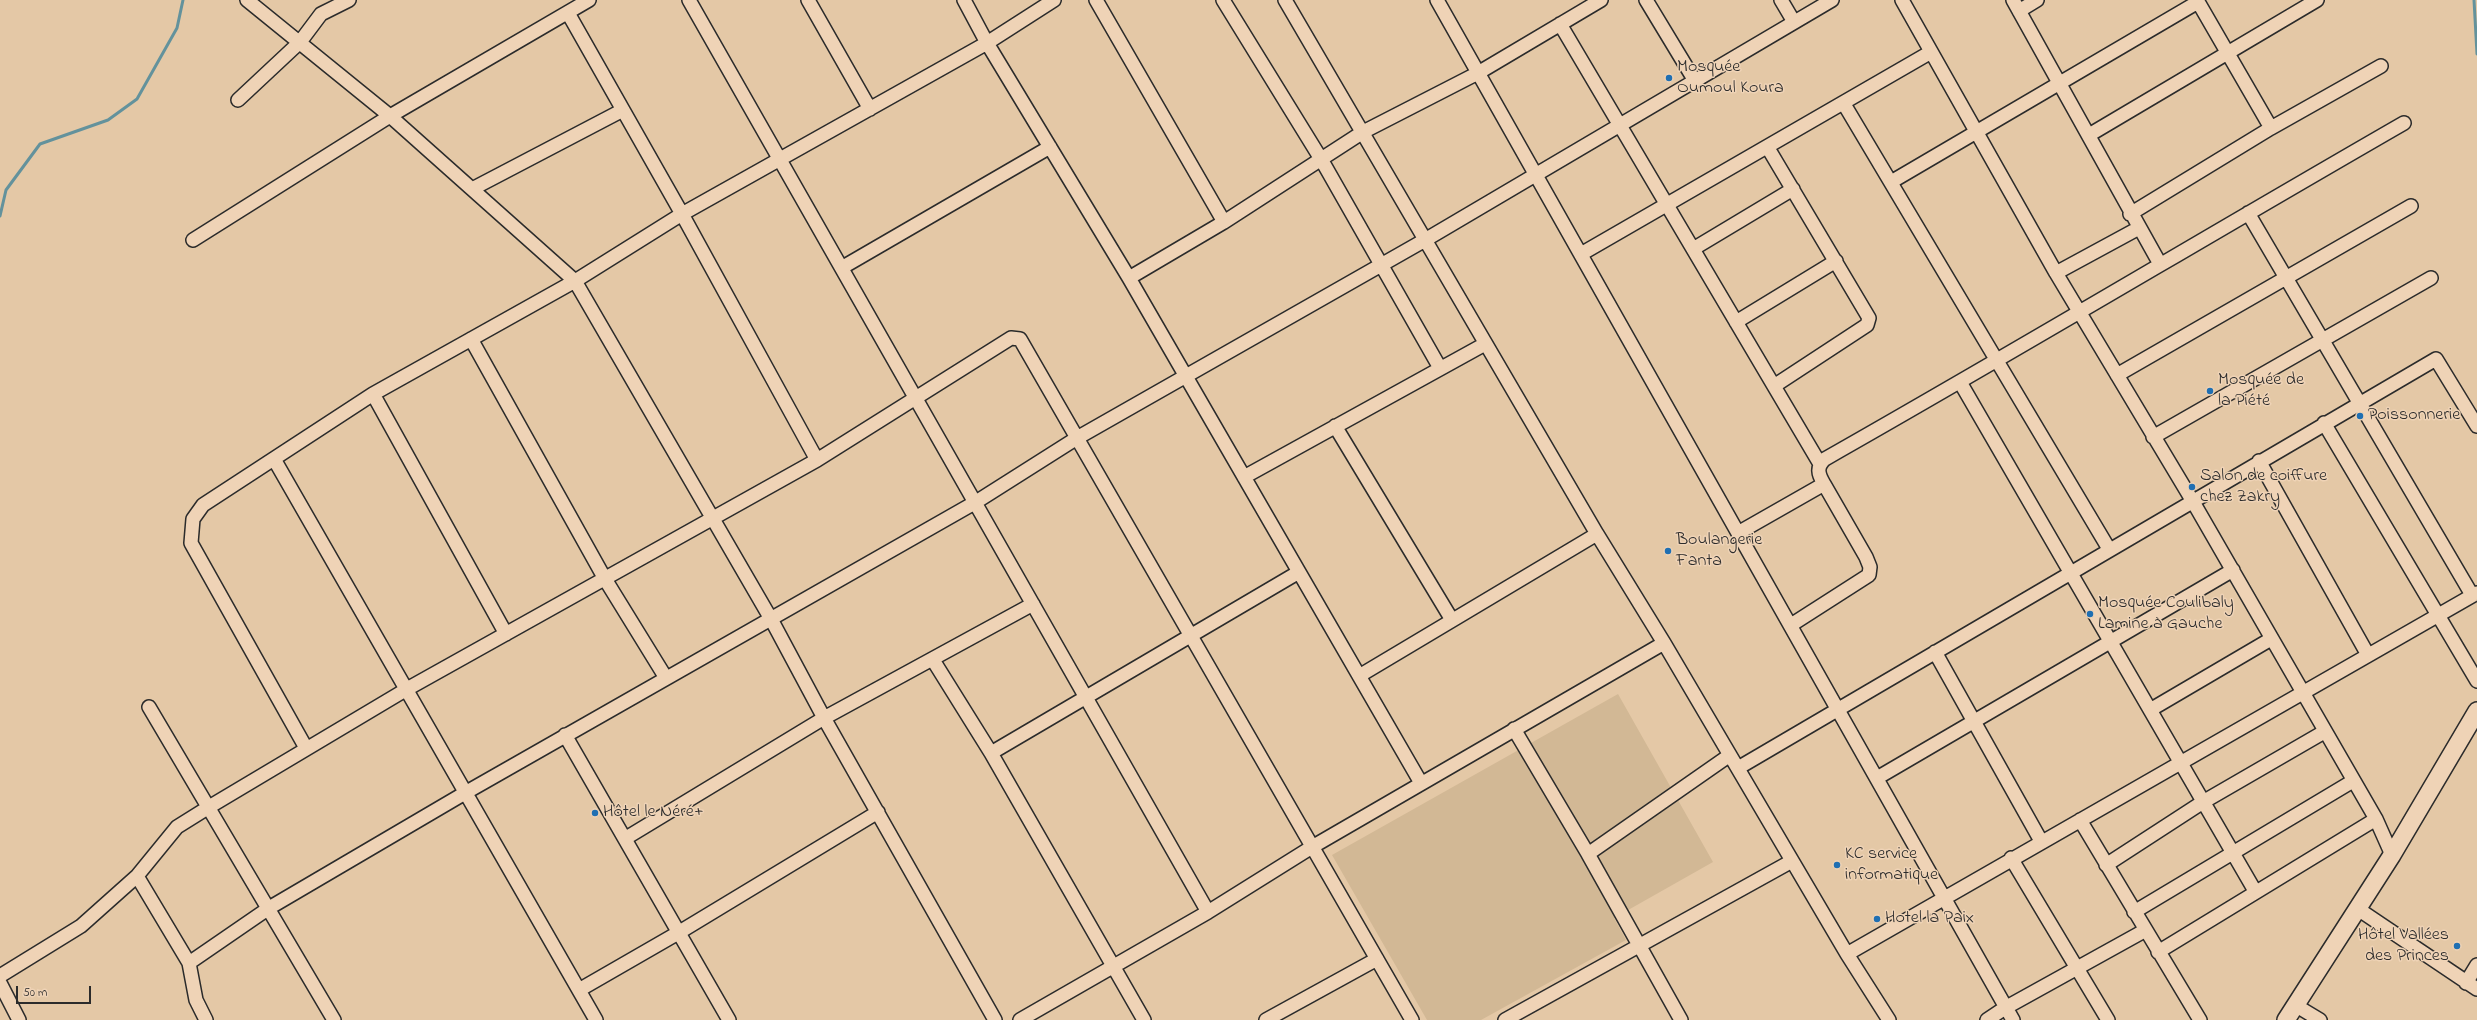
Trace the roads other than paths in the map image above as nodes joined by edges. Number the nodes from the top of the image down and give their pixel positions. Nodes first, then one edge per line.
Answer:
1 (247, 0) edge
2 (349, 0) edge
3 (589, 0) edge
4 (689, 0) edge
5 (808, 0) edge
6 (964, 0) edge
7 (1054, 0) edge
8 (1096, 0) edge
9 (1223, 0) edge
10 (1285, 0) edge
11 (1437, 0) edge
12 (1601, 0) edge
13 (1646, 0) edge
14 (1781, 0) edge
15 (1832, 0) edge
16 (1902, 0) edge
17 (2037, 0) edge
18 (2317, 0) edge
19 (2197, 1) edge
20 (2016, 6) edge
21 (568, 13) junction
22 (1794, 22) junction
23 (1560, 24) junction
24 (300, 42) junction
25 (987, 43) junction
26 (1931, 52) junction
27 (2228, 53) junction
28 (2381, 66) dead end
29 (1478, 73) junction
30 (1695, 81) junction
31 (2059, 82) junction
32 (238, 100) dead end
33 (1844, 104) junction
34 (870, 109) junction
35 (623, 110) junction
36 (390, 116) junction
37 (2404, 123) dead end
38 (1619, 125) junction
39 (2272, 128) junction
40 (1363, 132) junction
41 (1976, 132) junction
42 (2089, 135) junction
43 (1050, 147) junction
44 (1768, 148) junction
45 (781, 159) junction
46 (1321, 159) junction
47 (1535, 174) junction
48 (1890, 182) junction
49 (472, 189) junction
50 (1793, 189) junction
51 (1668, 205) junction
52 (2411, 206) dead end
53 (2248, 212) junction
54 (682, 214) junction
55 (2130, 214) junction
56 (1224, 222) junction
57 (2139, 228) junction
58 (193, 240) dead end
59 (1425, 240) junction
60 (1693, 249) junction
61 (1580, 254) junction
62 (1836, 261) junction
63 (1382, 264) junction
64 (2160, 264) junction
65 (843, 267) junction
66 (2056, 273) junction
67 (2285, 277) junction
68 (1129, 278) junction
69 (2431, 278) dead end
70 (575, 281) junction
71 (2080, 312) junction
72 (1736, 322) junction
73 (471, 339) junction
74 (2322, 340) junction
75 (1485, 344) junction
76 (1997, 361) junction
77 (1440, 368) junction
78 (2117, 375) junction
79 (1186, 376) junction
80 (1960, 382) junction
81 (1774, 386) junction
82 (373, 394) junction
83 (917, 398) junction
84 (2360, 403) junction
85 (2324, 423) junction
86 (1335, 426) junction
87 (2477, 426) edge
88 (2154, 437) junction
89 (1077, 438) junction
90 (274, 459) junction
91 (817, 460) junction
92 (2259, 461) junction
93 (1820, 464) junction
94 (1244, 476) junction
95 (1824, 484) junction
96 (2192, 500) junction
97 (976, 502) junction
98 (712, 519) junction
99 (1738, 533) junction
100 (1597, 534) junction
101 (2109, 549) junction
102 (2233, 570) junction
103 (1299, 572) junction
104 (2070, 572) junction
105 (605, 579) junction
106 (2475, 594) edge
107 (1033, 604) junction
108 (2437, 615) junction
109 (771, 619) junction
110 (1452, 620) junction
111 (1791, 625) junction
112 (506, 634) junction
113 (1191, 636) junction
114 (2271, 639) junction
115 (2111, 642) junction
116 (1664, 643) junction
117 (1935, 652) junction
118 (2368, 655) junction
119 (933, 660) junction
120 (1359, 676) junction
121 (666, 678) junction
122 (2477, 681) edge
123 (407, 689) junction
124 (2301, 693) junction
125 (1086, 696) junction
126 (149, 706) dead end
127 (1838, 709) junction
128 (2150, 710) junction
129 (2477, 711) edge
130 (824, 718) junction
131 (1974, 722) junction
132 (1514, 729) junction
133 (2324, 732) junction
134 (566, 735) junction
135 (306, 748) junction
136 (991, 753) junction
137 (1730, 754) junction
138 (2180, 762) junction
139 (1738, 768) junction
140 (1877, 778) junction
141 (2353, 781) junction
142 (1421, 783) junction
143 (465, 793) junction
144 (2204, 802) junction
145 (209, 807) junction
146 (878, 812) junction
147 (2376, 819) junction
148 (2080, 820) junction
149 (626, 838) junction
150 (2041, 841) junction
151 (1312, 847) junction
152 (2232, 851) junction
153 (1588, 854) junction
154 (2392, 855) junction
155 (2011, 858) junction
156 (1792, 861) junction
157 (2106, 865) junction
158 (137, 876) junction
159 (2256, 891) junction
160 (1944, 896) junction
161 (269, 908) junction
162 (2358, 909) junction
163 (1208, 912) junction
164 (2134, 912) junction
165 (2144, 931) junction
166 (678, 933) junction
167 (1640, 946) junction
168 (2158, 952) junction
169 (1847, 954) junction
170 (1377, 959) junction
171 (189, 963) junction
172 (2477, 965) edge
173 (1113, 966) junction
174 (2077, 970) junction
175 (0, 976) edge
176 (0, 983) edge
177 (2472, 986) edge
178 (579, 990) junction
179 (2295, 1005) junction
180 (2004, 1008) junction
181 (1271, 1019) edge
182 (19, 1020) edge
183 (206, 1020) edge
184 (334, 1020) edge
185 (596, 1020) edge
186 (729, 1020) edge
187 (995, 1020) edge
188 (1020, 1020) edge
189 (1144, 1020) edge
190 (1412, 1020) edge
191 (1504, 1020) edge
192 (1681, 1020) edge
193 (1889, 1020) edge
194 (1987, 1020) edge
195 (2013, 1020) edge
196 (2108, 1020) edge
197 (2200, 1020) edge
198 (2286, 1020) edge
199 (2320, 1020) edge

1 - 24 street
2 - 24 street
3 - 21 street
4 - 45 street
5 - 34 street
6 - 25 street
7 - 25 street
8 - 56 street
9 - 46 street
10 - 40 street
11 - 29 street
12 - 23 street
13 - 30 street
14 - 22 street
15 - 22 street
16 - 26 street
17 - 20 street
18 - 27 street
19 - 27 street
19 - 31 street
20 - 31 street
21 - 35 street
21 - 36 street
22 - 30 street
23 - 29 street
23 - 38 street
24 - 32 street
24 - 36 street
25 - 34 street
25 - 43 street
26 - 33 street
26 - 41 street
27 - 39 street
27 - 42 street
28 - 39 street
29 - 40 street
29 - 47 street
30 - 38 street
31 - 41 street
31 - 42 street
33 - 44 street
33 - 48 street
34 - 45 street
35 - 49 street
35 - 54 street
36 - 49 street
36 - 58 street
37 - 53 street
38 - 47 street
38 - 51 street
39 - 55 street
40 - 46 street
40 - 59 street
41 - 48 street
41 - 66 street
42 - 55 street
43 - 65 street
43 - 68 street
44 - 50 street
44 - 51 street
45 - 54 street
45 - 65 street
46 - 56 street
46 - 63 street
47 - 59 street
47 - 61 street
48 - 76 street
49 - 70 street
50 - 60 street
50 - 62 street
51 - 60 street
51 - 61 street
52 - 67 street
53 - 64 street
53 - 67 street
54 - 70 street
54 - 91 street
55 - 57 street
56 - 68 street
57 - 64 street
57 - 66 street
59 - 63 street
59 - 75 street
60 - 72 street
61 - 99 street
62 - 72 street
62 - 81 street
63 - 77 street
63 - 79 street
64 - 71 street
65 - 83 street
66 - 71 street
67 - 74 street
67 - 78 street
68 - 79 street
69 - 74 street
70 - 73 street
70 - 98 street
71 - 76 street
71 - 78 street
72 - 81 street
73 - 82 street
73 - 105 street
74 - 84 street
74 - 88 street
75 - 77 street
75 - 100 street
76 - 80 street
76 - 101 street
77 - 86 street
78 - 88 street
79 - 89 street
79 - 94 street
80 - 93 street
80 - 104 street
81 - 93 street
82 - 90 street
82 - 112 street
83 - 89 street
83 - 91 street
83 - 97 street
84 - 85 street
84 - 87 street
84 - 106 street
85 - 92 street
85 - 108 street
86 - 94 street
86 - 110 street
88 - 96 street
89 - 97 street
89 - 113 street
90 - 123 street
90 - 135 street
91 - 98 street
92 - 96 street
92 - 118 street
93 - 95 street
94 - 103 street
95 - 99 street
95 - 111 street
96 - 101 street
96 - 102 street
97 - 107 street
97 - 109 street
98 - 105 street
98 - 109 street
99 - 111 street
100 - 110 street
100 - 116 street
101 - 104 street
102 - 114 street
102 - 115 street
103 - 113 street
103 - 120 street
104 - 115 street
104 - 117 street
105 - 112 street
105 - 121 street
106 - 108 street
107 - 119 street
107 - 125 street
108 - 118 street
108 - 122 street
109 - 121 street
109 - 130 street
110 - 120 street
111 - 127 street
112 - 123 street
113 - 125 street
113 - 151 street
114 - 124 street
114 - 128 street
115 - 128 street
115 - 131 street
116 - 132 street
116 - 137 street
117 - 127 street
117 - 131 street
118 - 124 street
119 - 130 street
119 - 136 street
120 - 142 street
121 - 134 street
123 - 135 street
123 - 143 street
124 - 133 street
124 - 138 street
125 - 136 street
125 - 163 street
126 - 145 street
127 - 139 street
127 - 140 street
128 - 138 street
129 - 154 main road
130 - 146 street
130 - 149 street
131 - 140 street
131 - 150 street
132 - 142 street
132 - 153 street
133 - 141 street
133 - 144 street
134 - 143 street
134 - 149 street
135 - 145 street
136 - 173 street
137 - 139 street
137 - 153 street
138 - 144 street
138 - 148 street
139 - 156 street
140 - 160 street
141 - 147 street
141 - 152 street
142 - 151 street
143 - 161 street
143 - 178 street
144 - 152 street
144 - 157 street
145 - 158 street
145 - 161 street
146 - 166 street
146 - 187 street
147 - 154 street
147 - 159 street
148 - 150 street
148 - 157 street
149 - 166 street
150 - 155 street
151 - 163 street
151 - 170 street
152 - 159 street
152 - 164 street
153 - 167 street
154 - 162 main road
155 - 160 street
155 - 174 street
156 - 167 street
156 - 169 street
157 - 164 street
158 - 171 street
158 - 175 street
159 - 168 street
160 - 169 street
160 - 180 street
161 - 171 street
161 - 184 street
162 - 177 street
162 - 179 main road
163 - 173 street
164 - 165 street
165 - 168 street
165 - 174 street
166 - 178 street
166 - 186 street
167 - 191 street
167 - 192 street
168 - 197 street
169 - 193 street
170 - 181 street
170 - 190 street
171 - 183 street
172 - 177 street
173 - 188 street
173 - 189 street
174 - 180 street
174 - 196 street
176 - 182 street
178 - 185 street
179 - 198 main road
179 - 199 street
180 - 194 street
180 - 195 street

